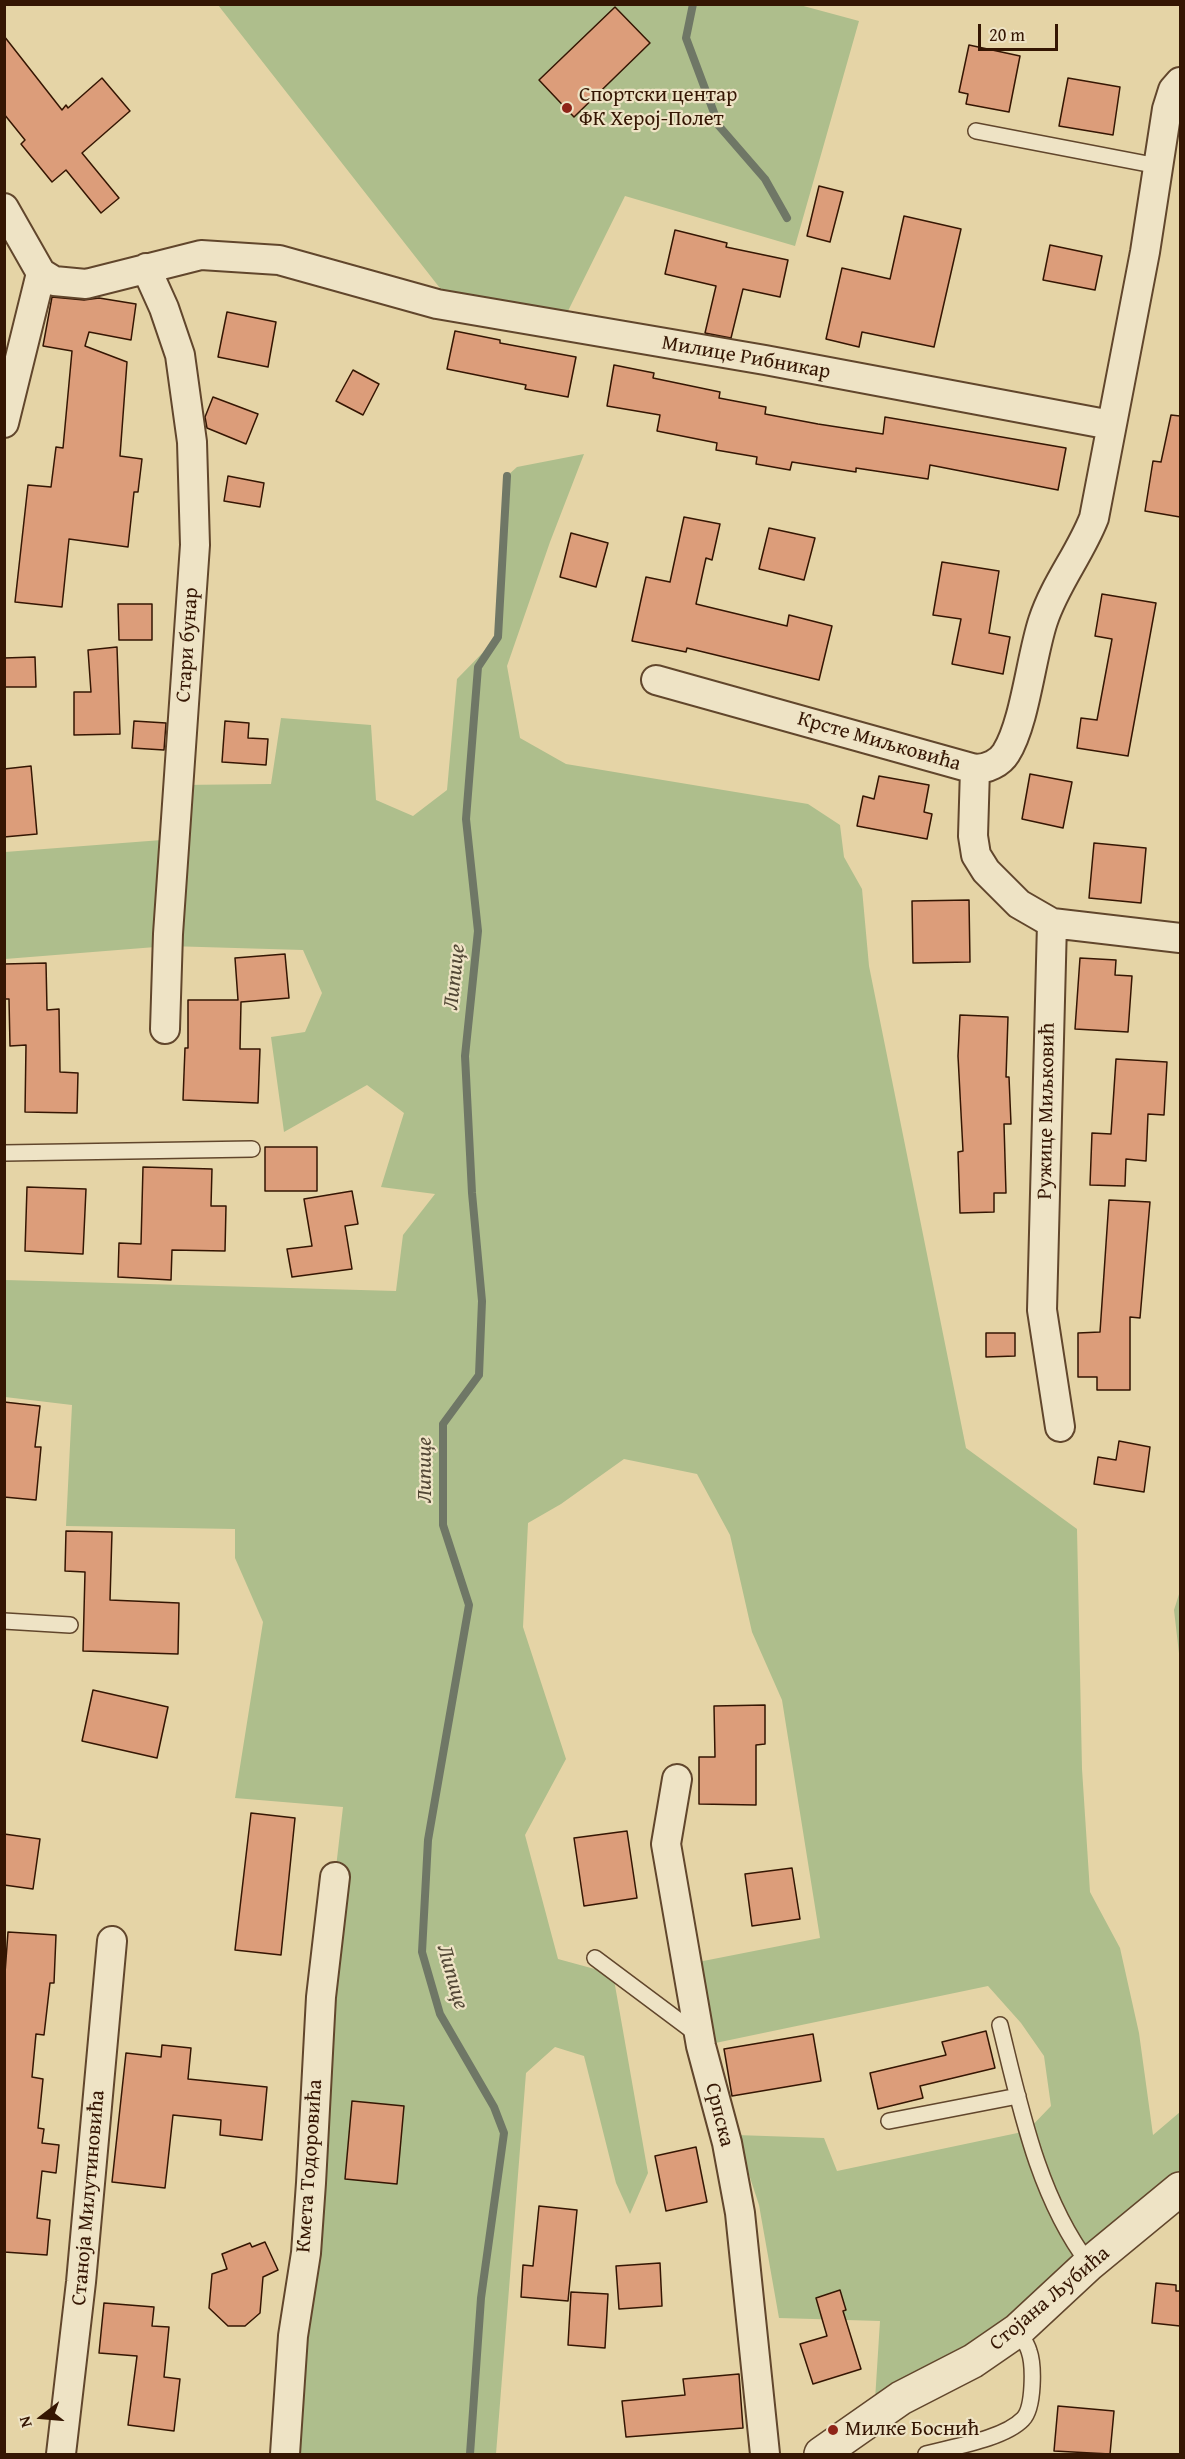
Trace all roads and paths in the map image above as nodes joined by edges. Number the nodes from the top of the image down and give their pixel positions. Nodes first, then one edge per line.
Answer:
1 (1180, 82) edge
2 (976, 131) dead end
3 (1158, 166) junction
4 (4, 208) edge
5 (13, 238) edge
6 (146, 268) junction
7 (41, 273) junction
8 (5, 419) edge
9 (1111, 425) junction
10 (656, 680) dead end
11 (975, 769) junction
12 (1052, 923) junction
13 (1180, 938) edge
14 (165, 1029) dead end
15 (252, 1149) dead end
16 (4, 1153) edge
17 (1060, 1427) dead end
18 (4, 1620) edge
19 (70, 1625) dead end
20 (678, 1779) dead end
21 (335, 1877) dead end
22 (112, 1941) dead end
23 (595, 1958) dead end
24 (1000, 2025) dead end
25 (700, 2036) junction
26 (1018, 2096) junction
27 (889, 2121) dead end
28 (1180, 2189) edge
29 (1089, 2264) junction
30 (1018, 2330) junction
31 (61, 2454) edge
32 (285, 2454) edge
33 (765, 2454) edge
34 (820, 2454) edge
35 (926, 2454) edge

1 - 3 street
2 - 3 lane
3 - 9 street
4 - 5 street
5 - 7 street
6 - 7 street, Милице Рибникар
6 - 9 street, Милице Рибникар
6 - 14 street, Стари бунар
7 - 8 street
9 - 11 street, Крсте Миљковића
10 - 11 street, Крсте Миљковића
11 - 12 street
12 - 13 street
12 - 17 street, Ружице Миљковић
15 - 16 lane
18 - 19 lane
20 - 25 street, Српска
21 - 32 street, Кмета Тодоровића
22 - 31 street, Станоја Милутиновића
23 - 25 lane
24 - 26 lane
25 - 33 street, Српска
26 - 27 lane
26 - 29 lane
28 - 29 street, Стојана Љубића
29 - 30 street, Стојана Љубића
30 - 34 street, Стојана Љубића
30 - 35 lane

